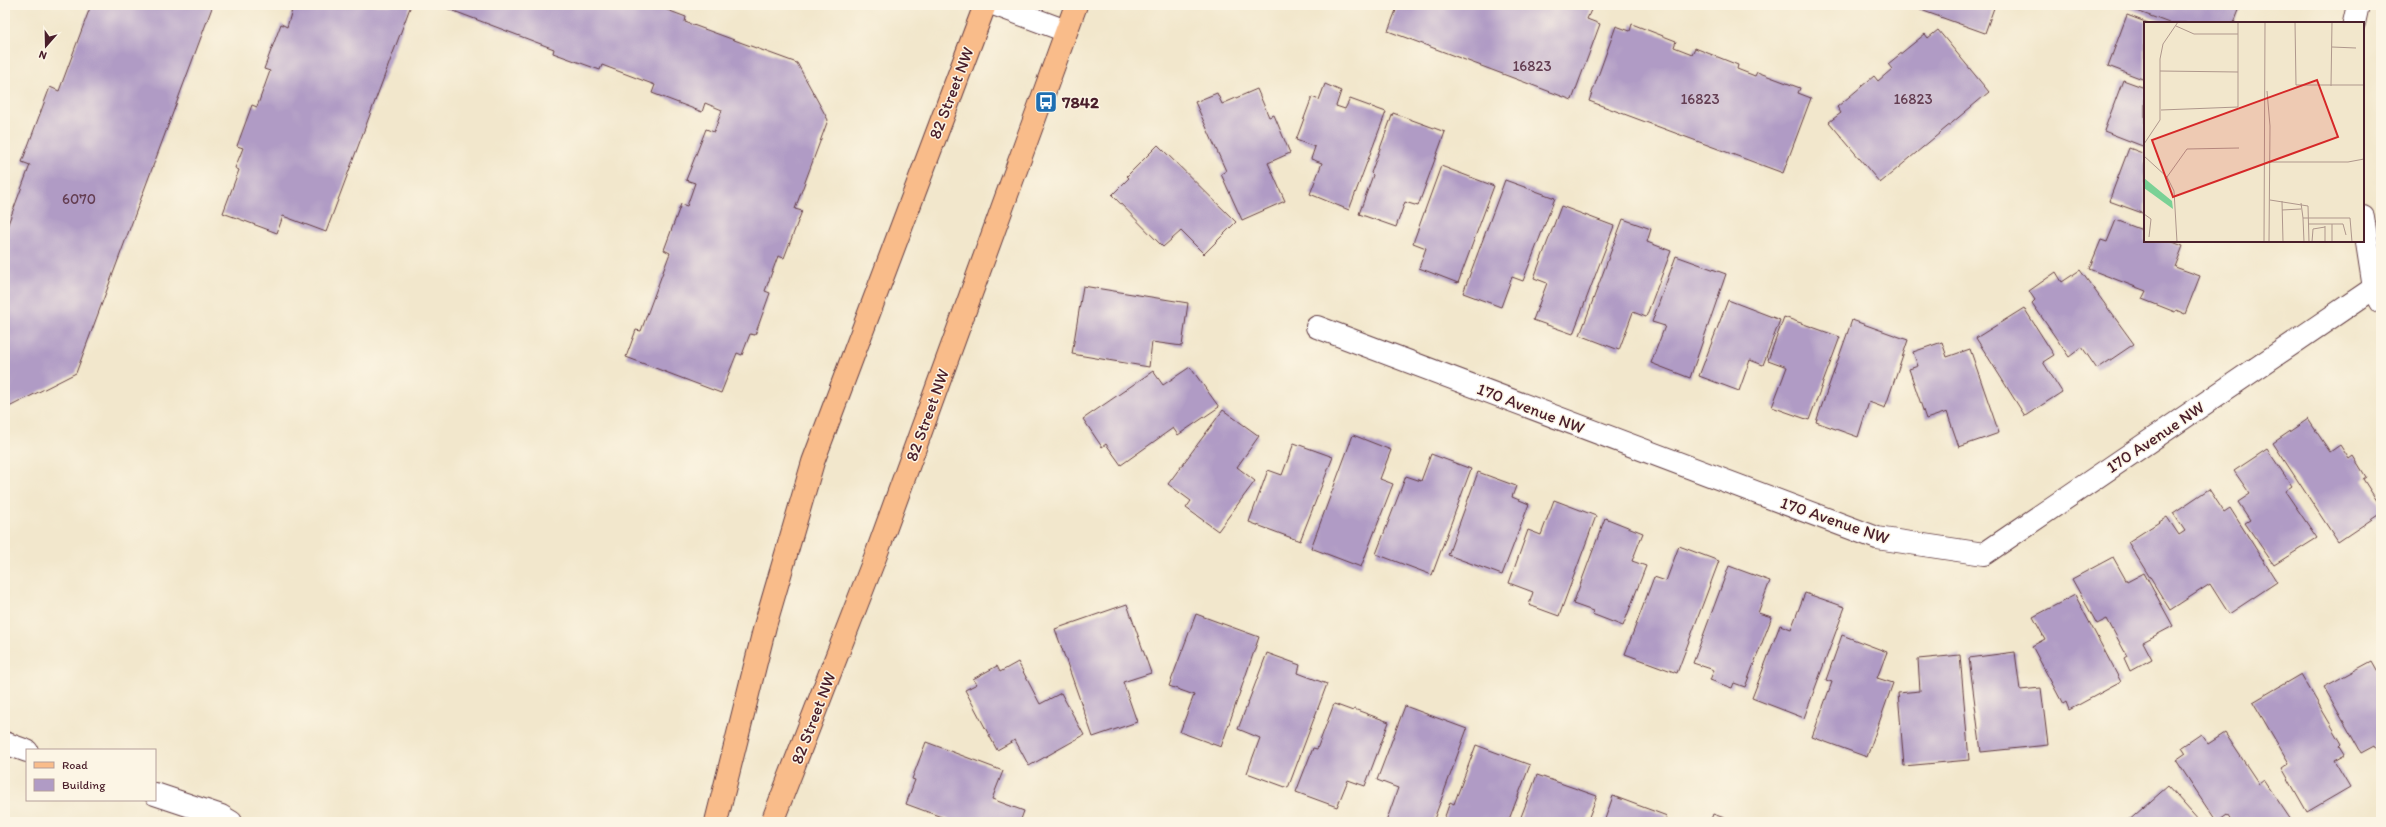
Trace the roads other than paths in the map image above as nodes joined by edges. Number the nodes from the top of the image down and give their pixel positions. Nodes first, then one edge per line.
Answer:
1 (985, 5) edge
2 (996, 5) edge
3 (1076, 5) edge
4 (2358, 5) edge
5 (2354, 22) edge
6 (1066, 31) junction
7 (2364, 223) edge
8 (2377, 295) edge
9 (1317, 327) dead end
10 (5, 743) edge
11 (26, 751) edge
12 (156, 794) edge
13 (231, 822) edge
14 (716, 822) edge
15 (772, 822) edge

1 - 14 main road, 82 Street NW
2 - 6 street
3 - 6 main road, 82 Street NW
4 - 5 street
6 - 15 main road, 82 Street NW
7 - 8 street
8 - 9 street, 170 Avenue NW
10 - 11 street
12 - 13 street

